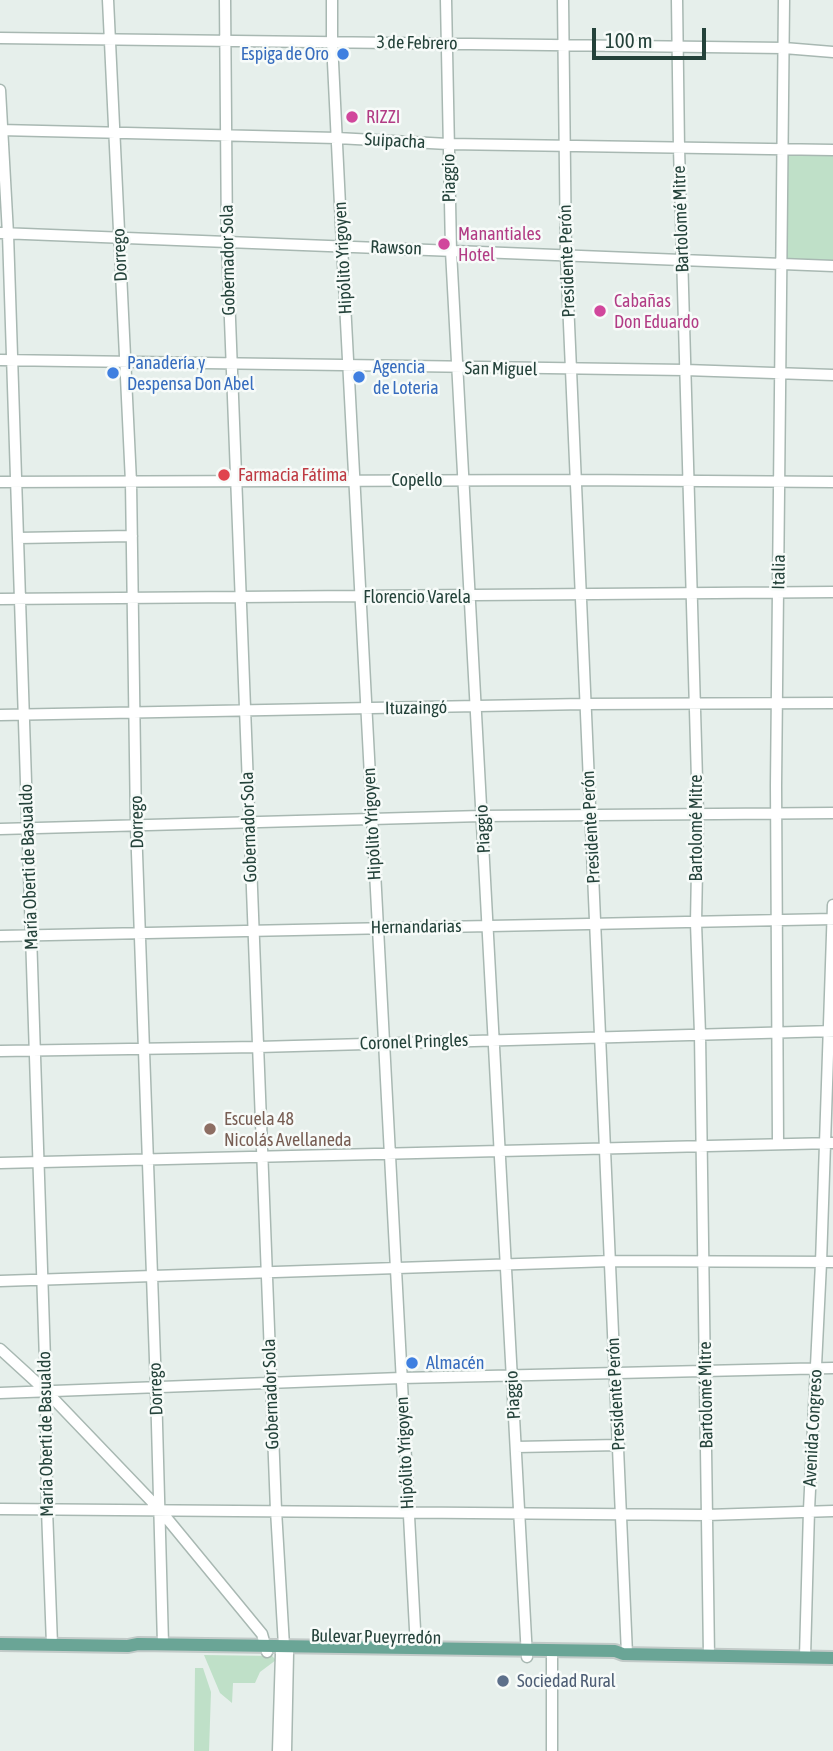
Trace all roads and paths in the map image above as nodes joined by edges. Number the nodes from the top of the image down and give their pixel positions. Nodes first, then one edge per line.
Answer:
1 (107, 0) edge
2 (225, 0) edge
3 (332, 0) edge
4 (446, 0) edge
5 (563, 0) edge
6 (677, 0) edge
7 (784, 0) edge
8 (0, 38) edge
9 (110, 39) junction
10 (226, 41) junction
11 (332, 42) junction
12 (446, 44) junction
13 (564, 45) junction
14 (679, 47) junction
15 (784, 48) junction
16 (833, 52) edge
17 (0, 90) edge
18 (1, 130) edge
19 (114, 133) junction
20 (226, 136) junction
21 (337, 138) junction
22 (448, 144) junction
23 (565, 147) junction
24 (679, 148) junction
25 (783, 149) junction
26 (833, 150) edge
27 (4, 233) edge
28 (119, 238) junction
29 (227, 242) junction
30 (342, 246) junction
31 (451, 251) junction
32 (566, 255) junction
33 (682, 259) junction
34 (783, 263) junction
35 (833, 266) edge
36 (0, 360) edge
37 (12, 360) junction
38 (125, 362) junction
39 (231, 363) junction
40 (348, 366) junction
41 (458, 369) junction
42 (571, 370) junction
43 (685, 370) junction
44 (781, 374) junction
45 (833, 375) edge
46 (464, 480) junction
47 (575, 480) junction
48 (688, 480) junction
49 (236, 481) junction
50 (354, 481) junction
51 (780, 481) junction
52 (0, 482) edge
53 (16, 482) junction
54 (131, 482) junction
55 (833, 482) edge
56 (132, 536) junction
57 (18, 538) junction
58 (833, 592) edge
59 (778, 593) junction
60 (691, 594) junction
61 (471, 596) junction
62 (580, 596) junction
63 (360, 597) junction
64 (240, 598) junction
65 (20, 599) junction
66 (133, 599) junction
67 (0, 600) edge
68 (833, 703) edge
69 (584, 704) junction
70 (694, 704) junction
71 (777, 704) junction
72 (477, 707) junction
73 (366, 709) junction
74 (245, 711) junction
75 (135, 713) junction
76 (0, 715) edge
77 (24, 715) junction
78 (833, 813) edge
79 (776, 814) junction
80 (698, 815) junction
81 (482, 816) junction
82 (590, 817) junction
83 (372, 819) junction
84 (249, 822) junction
85 (136, 825) junction
86 (28, 828) junction
87 (0, 829) edge
88 (833, 905) edge
89 (833, 919) edge
90 (776, 920) junction
91 (696, 923) junction
92 (596, 925) junction
93 (488, 926) junction
94 (377, 928) junction
95 (253, 931) junction
96 (140, 933) junction
97 (0, 936) edge
98 (31, 936) junction
99 (831, 1031) edge
100 (777, 1032) junction
101 (700, 1034) junction
102 (601, 1037) junction
103 (494, 1040) junction
104 (383, 1043) junction
105 (258, 1047) junction
106 (145, 1050) junction
107 (0, 1051) edge
108 (35, 1051) junction
109 (778, 1144) junction
110 (829, 1144) edge
111 (701, 1146) junction
112 (606, 1149) junction
113 (500, 1151) junction
114 (389, 1154) junction
115 (262, 1157) junction
116 (148, 1160) junction
117 (0, 1163) edge
118 (39, 1163) junction
119 (611, 1261) junction
120 (704, 1262) junction
121 (833, 1262) edge
122 (821, 1263) junction
123 (506, 1264) junction
124 (395, 1268) junction
125 (267, 1272) junction
126 (152, 1276) junction
127 (43, 1279) junction
128 (0, 1280) edge
129 (0, 1349) edge
130 (833, 1368) edge
131 (816, 1369) junction
132 (706, 1371) junction
133 (615, 1373) junction
134 (512, 1376) junction
135 (401, 1378) junction
136 (271, 1384) junction
137 (156, 1388) junction
138 (47, 1391) junction
139 (0, 1393) edge
140 (619, 1445) junction
141 (516, 1447) junction
142 (0, 1509) edge
143 (47, 1509) junction
144 (160, 1510) junction
145 (276, 1510) junction
146 (809, 1510) junction
147 (833, 1511) edge
148 (409, 1513) junction
149 (520, 1514) junction
150 (622, 1514) junction
151 (707, 1515) junction
152 (0, 1644) edge
153 (163, 1644) junction
154 (52, 1645) junction
155 (128, 1646) junction
156 (416, 1648) junction
157 (277, 1650) junction
158 (526, 1653) junction
159 (552, 1654) junction
160 (625, 1654) junction
161 (709, 1656) junction
162 (805, 1657) junction
163 (833, 1658) edge
164 (278, 1751) edge
165 (286, 1751) edge
166 (552, 1751) edge

1 - 9 street, Dorrego
2 - 10 street, Gobernador Sola
3 - 11 street, Hipólito Yrigoyen
4 - 12 street, Piaggio
5 - 13 street, Presidente Perón
6 - 14 street, Bartolomé Mitre
7 - 15 street, Italia
8 - 9 street, 3 de Febrero
9 - 10 street, 3 de Febrero
9 - 19 street, Dorrego
10 - 11 street, 3 de Febrero
10 - 20 street, Gobernador Sola
11 - 12 street, 3 de Febrero
11 - 21 street, Hipólito Yrigoyen
12 - 13 street, 3 de Febrero
12 - 22 street, Piaggio
13 - 14 street, 3 de Febrero
13 - 23 street, Presidente Perón
14 - 15 street, 3 de Febrero
14 - 24 street, Bartolomé Mitre
15 - 16 street, 3 de Febrero
15 - 25 street, Italia
17 - 18 street, María Oberti de Basualdo
18 - 19 street, Suipacha
18 - 27 street, María Oberti de Basualdo
19 - 20 street, Suipacha
19 - 28 street, Dorrego
20 - 21 street, Suipacha
20 - 29 street, Gobernador Sola
21 - 22 street, Suipacha
21 - 30 street, Hipólito Yrigoyen
22 - 23 street, Suipacha
22 - 31 street, Piaggio
23 - 24 street, Suipacha
23 - 32 street, Presidente Perón
24 - 25 street, Suipacha
24 - 33 street, Bartolomé Mitre
25 - 26 street, Suipacha
25 - 34 street, Italia
27 - 28 street, Rawson
27 - 37 street, María Oberti de Basualdo
28 - 29 street, Rawson
28 - 38 street, Dorrego
29 - 30 street, Rawson
29 - 39 street, Gobernador Sola
30 - 31 street, Rawson
30 - 40 street, Hipólito Yrigoyen
31 - 32 street, Rawson
31 - 41 street, Piaggio
32 - 33 street, Rawson
32 - 42 street, Presidente Perón
33 - 34 street, Rawson
33 - 43 street, Bartolomé Mitre
34 - 35 street, Rawson
34 - 44 street, Italia
36 - 37 street, San Miguel
37 - 38 street, San Miguel
37 - 53 street, María Oberti de Basualdo
38 - 39 street, San Miguel
38 - 54 street, Dorrego
39 - 40 street, San Miguel
39 - 49 street, Gobernador Sola
40 - 41 street, San Miguel
40 - 50 street, Hipólito Yrigoyen
41 - 42 street, San Miguel
41 - 46 street, Piaggio
42 - 43 street, San Miguel
42 - 47 street, Presidente Perón
43 - 44 street, San Miguel
43 - 48 street, Bartolomé Mitre
44 - 45 street, San Miguel
44 - 51 street, Italia
46 - 47 street, Copello
46 - 50 street, Copello
46 - 61 street, Piaggio
47 - 48 street, Copello
47 - 62 street, Presidente Perón
48 - 51 street, Copello
48 - 60 street, Bartolomé Mitre
49 - 50 street, Copello
49 - 54 street, Copello
49 - 64 street, Gobernador Sola
50 - 63 street, Hipólito Yrigoyen
51 - 55 street, Copello
51 - 59 street, Italia
52 - 53 street, Copello
53 - 54 street, Copello
53 - 57 street, María Oberti de Basualdo
54 - 56 street, Dorrego
56 - 57 street
56 - 66 street, Dorrego
57 - 65 street, María Oberti de Basualdo
58 - 59 street, Florencio Varela
59 - 60 street, Florencio Varela
59 - 71 street, Italia
60 - 62 street, Florencio Varela
60 - 70 street, Bartolomé Mitre
61 - 62 street, Florencio Varela
61 - 63 street, Florencio Varela
61 - 72 street, Piaggio
62 - 69 street, Presidente Perón
63 - 64 street, Florencio Varela
63 - 73 street, Hipólito Yrigoyen
64 - 66 street, Florencio Varela
64 - 74 street, Gobernador Sola
65 - 66 street, Florencio Varela
65 - 67 street, Florencio Varela
65 - 77 street, María Oberti de Basualdo
66 - 75 street, Dorrego
68 - 71 street, Ituzaingó
69 - 70 street, Ituzaingó
69 - 72 street, Ituzaingó
69 - 82 street, Presidente Perón
70 - 71 street, Ituzaingó
70 - 80 street, Bartolomé Mitre
71 - 79 street, Italia
72 - 73 street, Ituzaingó
72 - 81 street, Piaggio
73 - 74 street, Ituzaingó
73 - 83 street, Hipólito Yrigoyen
74 - 75 street, Ituzaingó
74 - 84 street, Gobernador Sola
75 - 77 street, Ituzaingó
75 - 85 street, Dorrego
76 - 77 street, Ituzaingó
77 - 86 street, María Oberti de Basualdo
78 - 79 street
79 - 80 street
79 - 90 street, Italia
80 - 82 street
80 - 91 street, Bartolomé Mitre
81 - 82 street
81 - 83 street
81 - 93 street, Piaggio
82 - 92 street, Presidente Perón
83 - 84 street
83 - 94 street, Hipólito Yrigoyen
84 - 85 street
84 - 95 street, Gobernador Sola
85 - 86 street
85 - 96 street, Dorrego
86 - 87 street
86 - 98 street, María Oberti de Basualdo
88 - 89 street, Avenida Congreso
89 - 90 street, Hernandarias
89 - 99 street, Avenida Congreso
90 - 91 street, Hernandarias
90 - 100 street, Italia
91 - 92 street, Hernandarias
91 - 101 street, Bartolomé Mitre
92 - 93 street, Hernandarias
92 - 102 street, Presidente Perón
93 - 94 street, Hernandarias
93 - 103 street, Piaggio
94 - 95 street, Hernandarias
94 - 104 street, Hipólito Yrigoyen
95 - 96 street, Hernandarias
95 - 105 street, Gobernador Sola
96 - 98 street, Hernandarias
96 - 106 street, Dorrego
97 - 98 street, Hernandarias
98 - 108 street, María Oberti de Basualdo
99 - 100 street, Coronel Pringles
99 - 110 street, Avenida Congreso
100 - 101 street, Coronel Pringles
100 - 109 street, Italia
101 - 102 street, Coronel Pringles
101 - 111 street, Bartolomé Mitre
102 - 103 street, Coronel Pringles
102 - 112 street, Presidente Perón
103 - 104 street, Coronel Pringles
103 - 113 street, Piaggio
104 - 105 street, Coronel Pringles
104 - 114 street, Hipólito Yrigoyen
105 - 106 street, Coronel Pringles
105 - 115 street, Gobernador Sola
106 - 108 street, Coronel Pringles
106 - 116 street, Dorrego
107 - 108 street, Coronel Pringles
108 - 118 street, María Oberti de Basualdo
109 - 110 street
109 - 111 street
110 - 122 street, Avenida Congreso
111 - 112 street
111 - 120 street, Bartolomé Mitre
112 - 113 street
112 - 119 street, Presidente Perón
113 - 114 street
113 - 123 street, Piaggio
114 - 115 street
114 - 124 street, Hipólito Yrigoyen
115 - 116 street
115 - 125 street, Gobernador Sola
116 - 118 street
116 - 126 street, Dorrego
117 - 118 street
118 - 127 street, María Oberti de Basualdo
119 - 120 street
119 - 123 street
119 - 133 street, Presidente Perón
120 - 122 street
120 - 132 street, Bartolomé Mitre
121 - 122 street
122 - 131 street, Avenida Congreso
123 - 124 street
123 - 134 street, Piaggio
124 - 125 street
124 - 135 street, Hipólito Yrigoyen
125 - 126 street
125 - 136 street, Gobernador Sola
126 - 127 street
126 - 137 street, Dorrego
127 - 128 street
127 - 138 street, María Oberti de Basualdo
129 - 138 street
130 - 131 street
131 - 132 street
131 - 146 street, Avenida Congreso
132 - 133 street
132 - 151 street, Bartolomé Mitre
133 - 134 street
133 - 140 street, Presidente Perón
134 - 135 street
134 - 141 street, Piaggio
135 - 136 street
135 - 148 street, Hipólito Yrigoyen
136 - 137 street
136 - 145 street, Gobernador Sola
137 - 138 street
137 - 144 street, Dorrego
138 - 139 street
138 - 143 street, María Oberti de Basualdo
138 - 144 street
140 - 141 street
140 - 150 street, Presidente Perón
141 - 149 street, Piaggio
142 - 143 street
143 - 144 street
143 - 154 street, María Oberti de Basualdo
144 - 145 street
144 - 153 street, Dorrego
144 - 157 street
145 - 148 street
145 - 157 street, Gobernador Sola
146 - 147 street
146 - 151 street
146 - 162 street, Avenida Congreso
148 - 149 street
148 - 156 street, Hipólito Yrigoyen
149 - 150 street
149 - 158 street, Piaggio
150 - 151 street
150 - 160 street, Presidente Perón
151 - 161 street, Bartolomé Mitre
152 - 154 main road, Bulevar Pueyrredón
153 - 155 main road, Bulevar Pueyrredón
153 - 157 main road, Bulevar Pueyrredón
154 - 155 main road, Bulevar Pueyrredón
155 - 157 main road, Bulevar Pueyrredón
156 - 157 main road, Bulevar Pueyrredón
156 - 158 main road, Bulevar Pueyrredón
157 - 158 main road, Bulevar Pueyrredón
157 - 164 street
157 - 165 street
158 - 159 main road, Bulevar Pueyrredón
159 - 160 main road, Bulevar Pueyrredón
159 - 166 street
160 - 161 main road, Bulevar Pueyrredón
161 - 162 main road, Bulevar Pueyrredón
162 - 163 main road, Bulevar Pueyrredón

